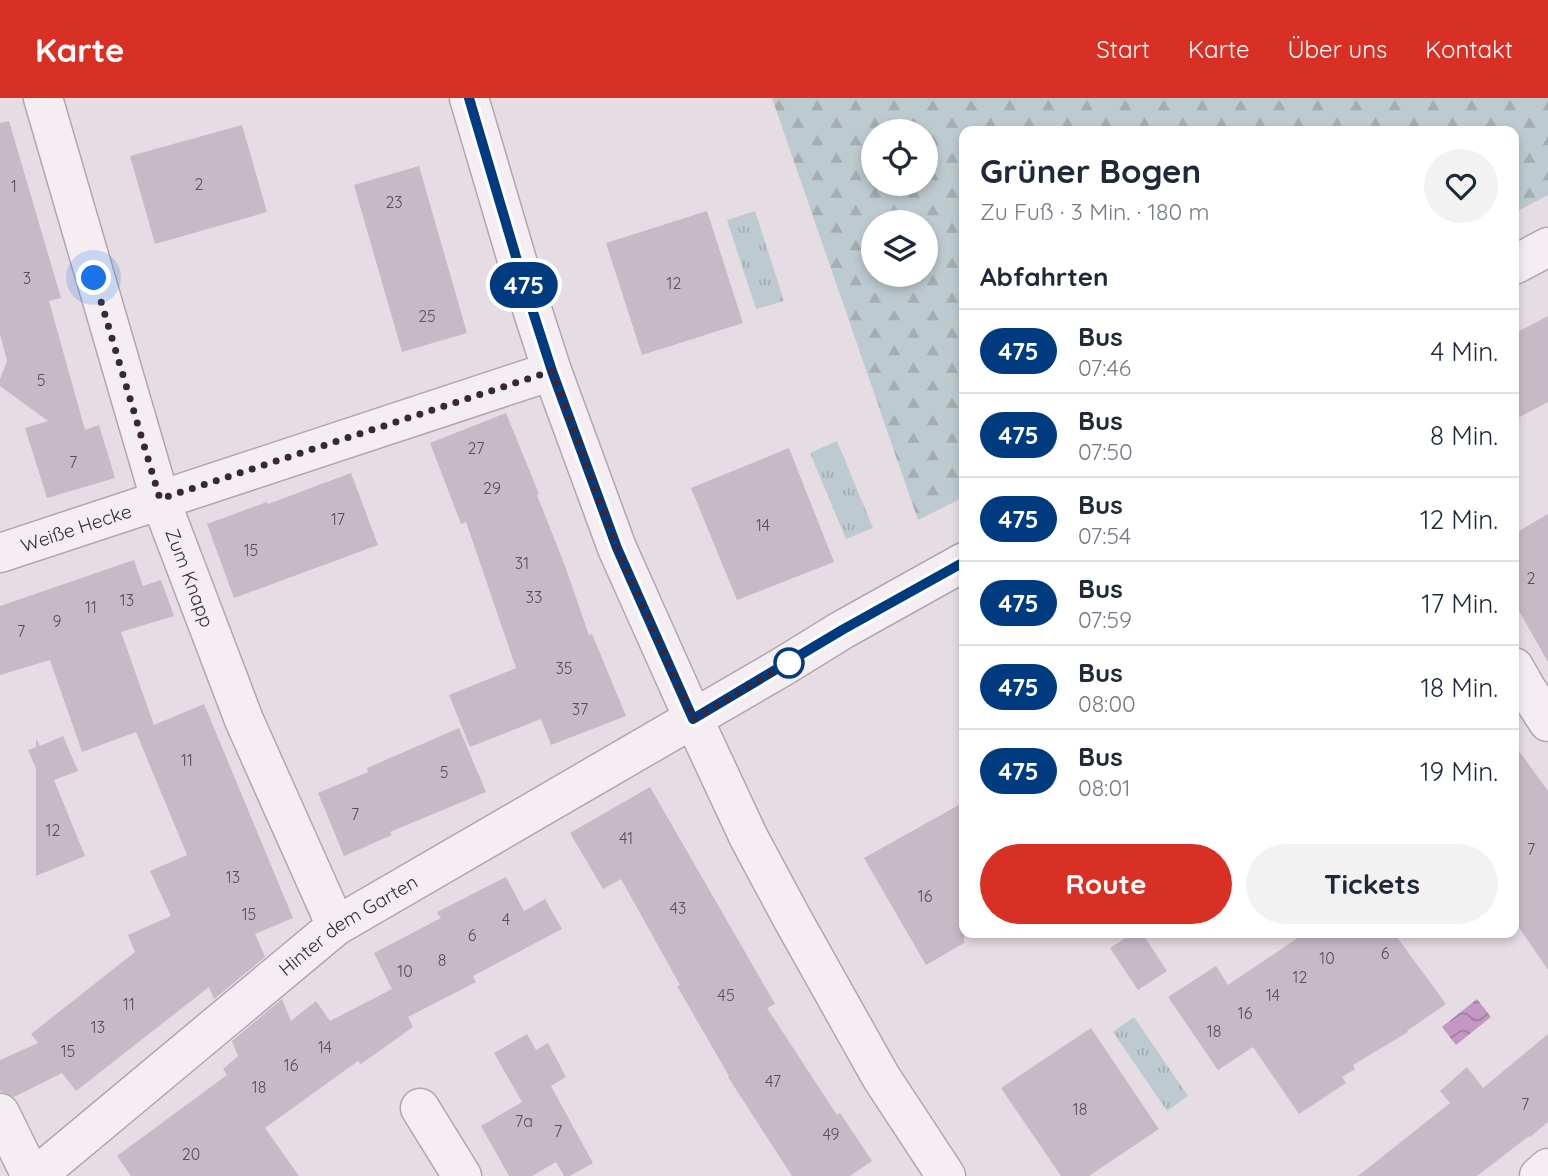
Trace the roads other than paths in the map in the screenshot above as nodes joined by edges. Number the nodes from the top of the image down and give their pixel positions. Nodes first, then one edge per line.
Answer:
1 (43, 98) edge
2 (469, 98) edge
3 (1548, 247) edge
4 (1519, 262) edge
5 (552, 371) junction
6 (160, 499) junction
7 (0, 553) edge
8 (959, 565) edge
9 (1525, 681) edge
10 (693, 719) junction
11 (1548, 722) edge
12 (336, 926) junction
13 (421, 1108) dead end
14 (0, 1113) edge
15 (1548, 1168) edge
16 (935, 1172) edge
17 (33, 1176) edge
18 (462, 1176) edge
19 (1539, 1176) edge

1 - 6 street, Zum Knapp
2 - 5 street
3 - 4 street
5 - 6 street, Weiße Hecke
5 - 10 street
6 - 7 street, Weiße Hecke
6 - 12 street, Zum Knapp
8 - 10 street, Hinter dem Garten
9 - 11 street
10 - 12 street, Hinter dem Garten
10 - 16 street
12 - 17 street, Hinter dem Garten
13 - 18 street
14 - 17 street
15 - 19 street

